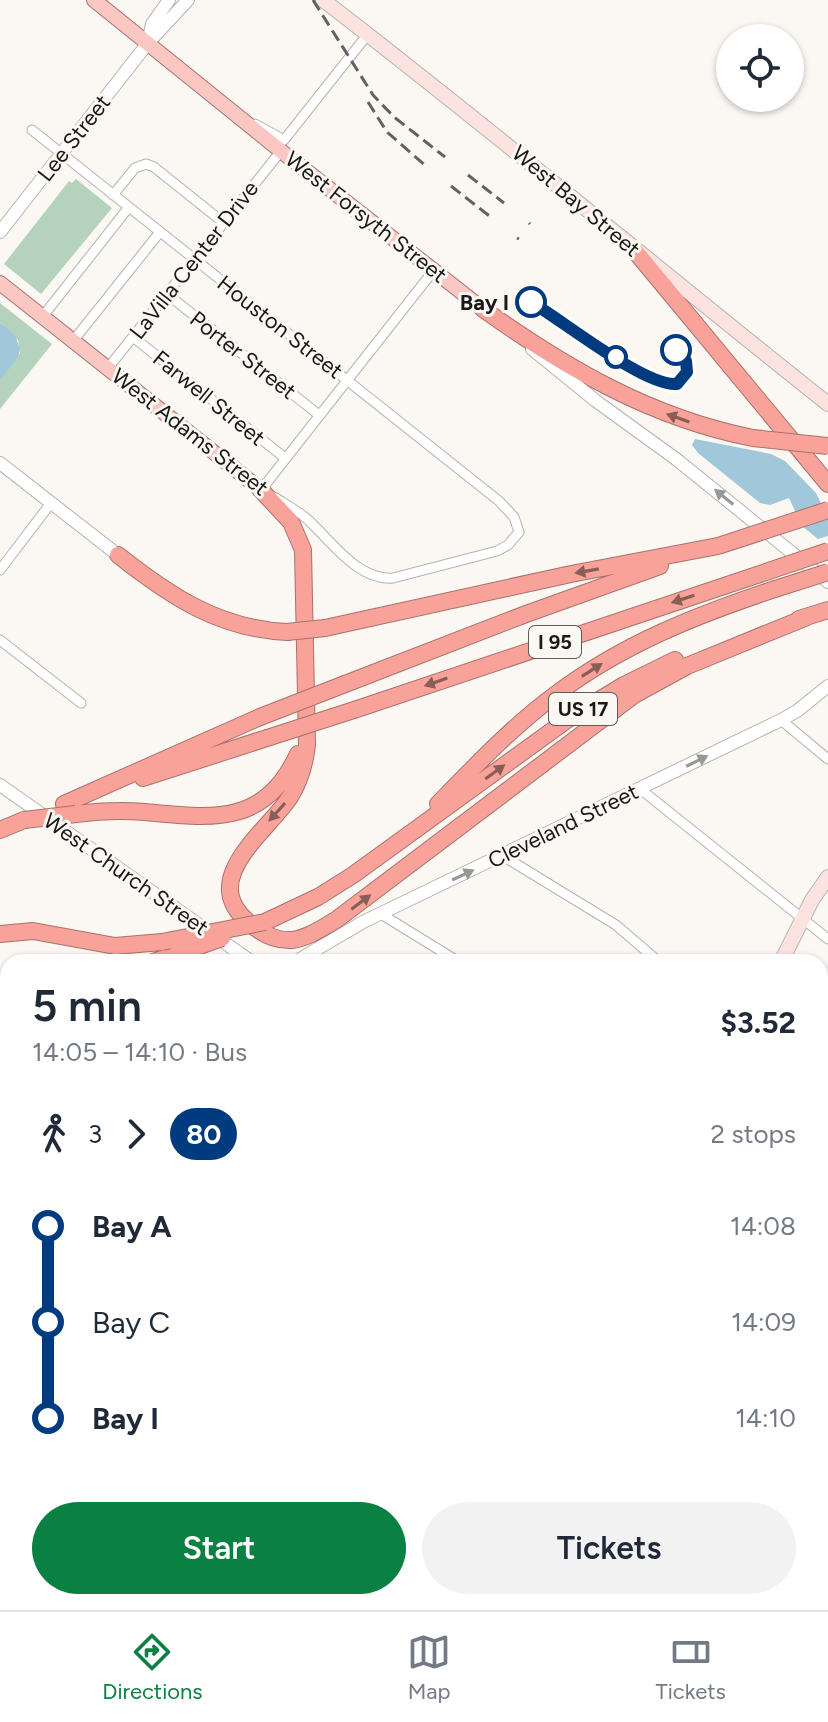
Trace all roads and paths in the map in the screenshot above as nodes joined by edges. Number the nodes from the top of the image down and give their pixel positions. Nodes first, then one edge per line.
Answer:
1 (94, 0) edge
2 (169, 0) edge
3 (188, 0) edge
4 (323, 0) edge
5 (368, 34) junction
6 (148, 43) junction
7 (32, 130) dead end
8 (282, 146) junction
9 (61, 154) junction
10 (113, 195) junction
11 (129, 207) junction
12 (224, 223) junction
13 (0, 232) edge
14 (160, 232) junction
15 (635, 251) junction
16 (195, 259) junction
17 (434, 270) junction
18 (0, 283) edge
19 (167, 294) junction
20 (483, 309) junction
21 (43, 316) junction
22 (133, 337) junction
23 (73, 341) junction
24 (108, 368) junction
25 (347, 380) junction
26 (828, 404) edge
27 (319, 415) junction
28 (828, 446) edge
29 (285, 458) junction
30 (0, 463) edge
31 (828, 484) edge
32 (260, 489) junction
33 (51, 503) junction
34 (828, 510) edge
35 (718, 546) junction
36 (828, 551) edge
37 (118, 555) joint
38 (0, 570) edge
39 (828, 572) edge
40 (379, 579) joint
41 (828, 582) edge
42 (828, 610) edge
43 (807, 617) junction
44 (0, 640) edge
45 (828, 686) edge
46 (81, 703) dead end
47 (308, 714) junction
48 (781, 720) junction
49 (828, 759) edge
50 (0, 785) edge
51 (639, 788) junction
52 (70, 809) junction
53 (0, 830) edge
54 (386, 851) junction
55 (503, 856) junction
56 (828, 877) edge
57 (381, 914) junction
58 (803, 918) junction
59 (265, 922) junction
60 (0, 934) edge
61 (828, 939) edge
62 (177, 954) edge
63 (241, 954) edge
64 (309, 954) edge
65 (446, 954) edge
66 (650, 954) edge
67 (785, 954) edge

1 - 6 main road, West Forsyth Street
2 - 6 street, Lee Street
3 - 6 street, Lee Street
4 - 5 main road, West Bay Street
5 - 8 street, LaVilla Center Drive
5 - 15 main road, West Bay Street
6 - 8 main road, West Forsyth Street
6 - 9 street, Lee Street
7 - 9 street, Houston Street
8 - 12 street, LaVilla Center Drive
8 - 17 main road, West Forsyth Street
9 - 10 street, Houston Street
9 - 13 street, Lee Street
10 - 11 street, Houston Street
10 - 12 street
11 - 14 street, Houston Street
11 - 21 street
12 - 16 street, LaVilla Center Drive
14 - 16 street, Houston Street
14 - 23 street
15 - 26 main road, West Bay Street
15 - 31 highway
16 - 19 street, LaVilla Center Drive
16 - 25 street, Houston Street
17 - 20 main road, West Forsyth Street
17 - 25 street
18 - 21 main road, West Adams Street
19 - 22 street, LaVilla Center Drive
19 - 27 street, Porter Street
28 -> 20 highway, bridge
41 -> 20 street, West Forsyth Street
21 - 23 main road, West Adams Street
22 - 24 street, LaVilla Center Drive
22 - 29 street, Farwell Street
23 - 24 main road, West Adams Street
24 - 32 main road, West Adams Street
25 - 27 street
25 - 40 street, Houston Street
27 - 29 street
29 - 32 street
30 - 33 street
32 - 40 street, West Adams Street
32 - 47 highway
33 - 37 street
33 - 38 street
34 - 35 highway, bridge
35 -> 37 highway, bridge
35 - 52 highway, bridge
36 -> 52 highway, I 95, bridge
54 -> 39 highway, I 95, bridge
42 - 43 highway, US 17
47 -> 43 highway
54 -> 43 highway, US 17
44 - 46 street
45 - 48 street, Cleveland Street
47 - 52 highway
48 - 49 street
51 -> 48 street, Cleveland Street
50 - 63 street, West Church Street
51 - 55 street, Cleveland Street
51 - 58 street
52 - 53 highway, bridge
54 - 59 highway, I 95
57 -> 55 street, Cleveland Street
55 - 66 street
56 - 58 main road
57 - 64 street, Cleveland Street
57 - 65 street
58 - 61 street
58 - 67 main road
59 - 60 highway, bridge
59 - 62 highway, I 95, bridge

